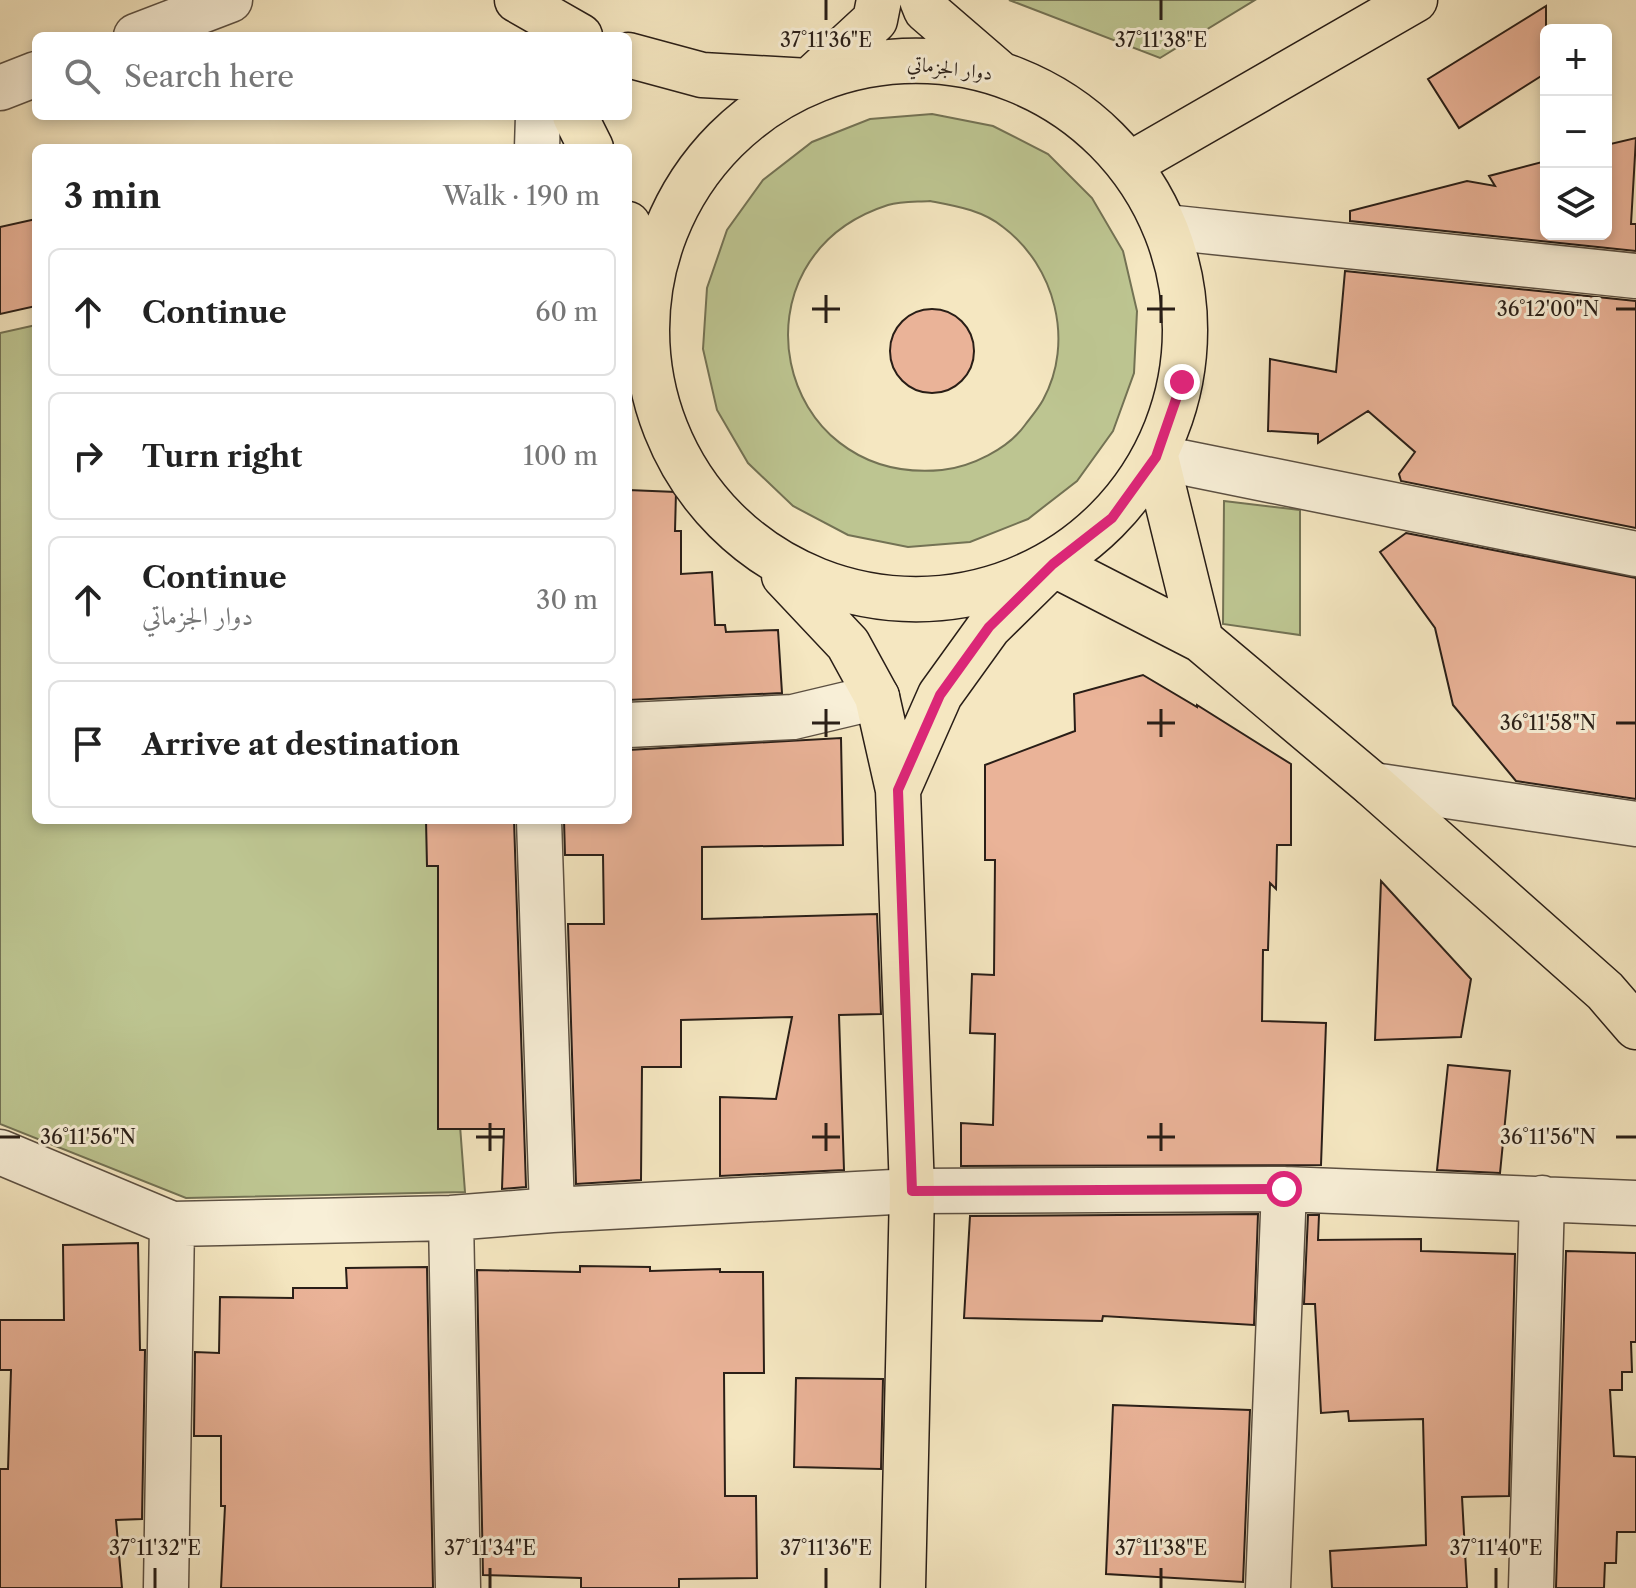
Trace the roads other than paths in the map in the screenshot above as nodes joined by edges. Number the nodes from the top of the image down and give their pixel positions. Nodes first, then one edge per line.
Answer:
1 (230, 0) edge
2 (480, 0) edge
3 (517, 0) edge
4 (879, 0) edge
5 (922, 0) edge
6 (1415, 0) edge
7 (146, 32) edge
8 (521, 32) edge
9 (573, 32) edge
10 (632, 56) edge
11 (999, 73) junction
12 (32, 76) edge
13 (809, 81) junction
14 (0, 88) edge
15 (538, 120) edge
16 (577, 120) edge
17 (537, 144) edge
18 (589, 144) edge
19 (1130, 164) junction
20 (1166, 227) junction
21 (632, 232) edge
22 (650, 269) junction
23 (1636, 276) edge
24 (1156, 457) junction
25 (1636, 554) edge
26 (766, 556) junction
27 (1053, 564) junction
28 (1201, 640) junction
29 (877, 697) junction
30 (632, 725) edge
31 (1373, 785) junction
32 (898, 790) junction
33 (539, 824) edge
34 (1636, 824) edge
35 (1636, 1027) edge
36 (0, 1152) edge
37 (1284, 1189) junction
38 (912, 1191) junction
39 (1542, 1198) junction
40 (1636, 1203) edge
41 (552, 1210) junction
42 (451, 1218) junction
43 (172, 1224) junction
44 (166, 1588) edge
45 (458, 1588) edge
46 (903, 1588) edge
47 (1268, 1588) edge
48 (1531, 1588) edge

1 - 7 street
2 - 8 main road
3 - 9 main road
4 - 13 main road
5 - 11 main road
6 - 19 main road
10 - 13 main road
11 - 13 main road, دوار الجزماتي
11 - 19 main road, دوار الجزماتي
12 - 14 street
13 - 22 main road, دوار الجزماتي
15 - 17 street
16 - 18 main road
19 - 20 main road, دوار الجزماتي
20 - 23 street
20 - 24 main road, دوار الجزماتي
21 - 22 main road
22 - 26 main road, دوار الجزماتي
24 - 25 street
24 - 27 main road, دوار الجزماتي
24 - 28 main road
26 - 27 main road, دوار الجزماتي
26 - 29 main road
27 - 28 main road
27 - 32 main road
28 - 31 main road
29 - 30 street
29 - 32 main road
31 - 34 street
31 - 35 main road
32 - 38 main road
33 - 41 street
36 - 43 street
37 - 38 street
37 - 39 street
37 - 47 street
38 - 41 street
38 - 46 main road
39 - 40 street
39 - 48 street
41 - 42 street
42 - 43 street
42 - 45 street
43 - 44 street

